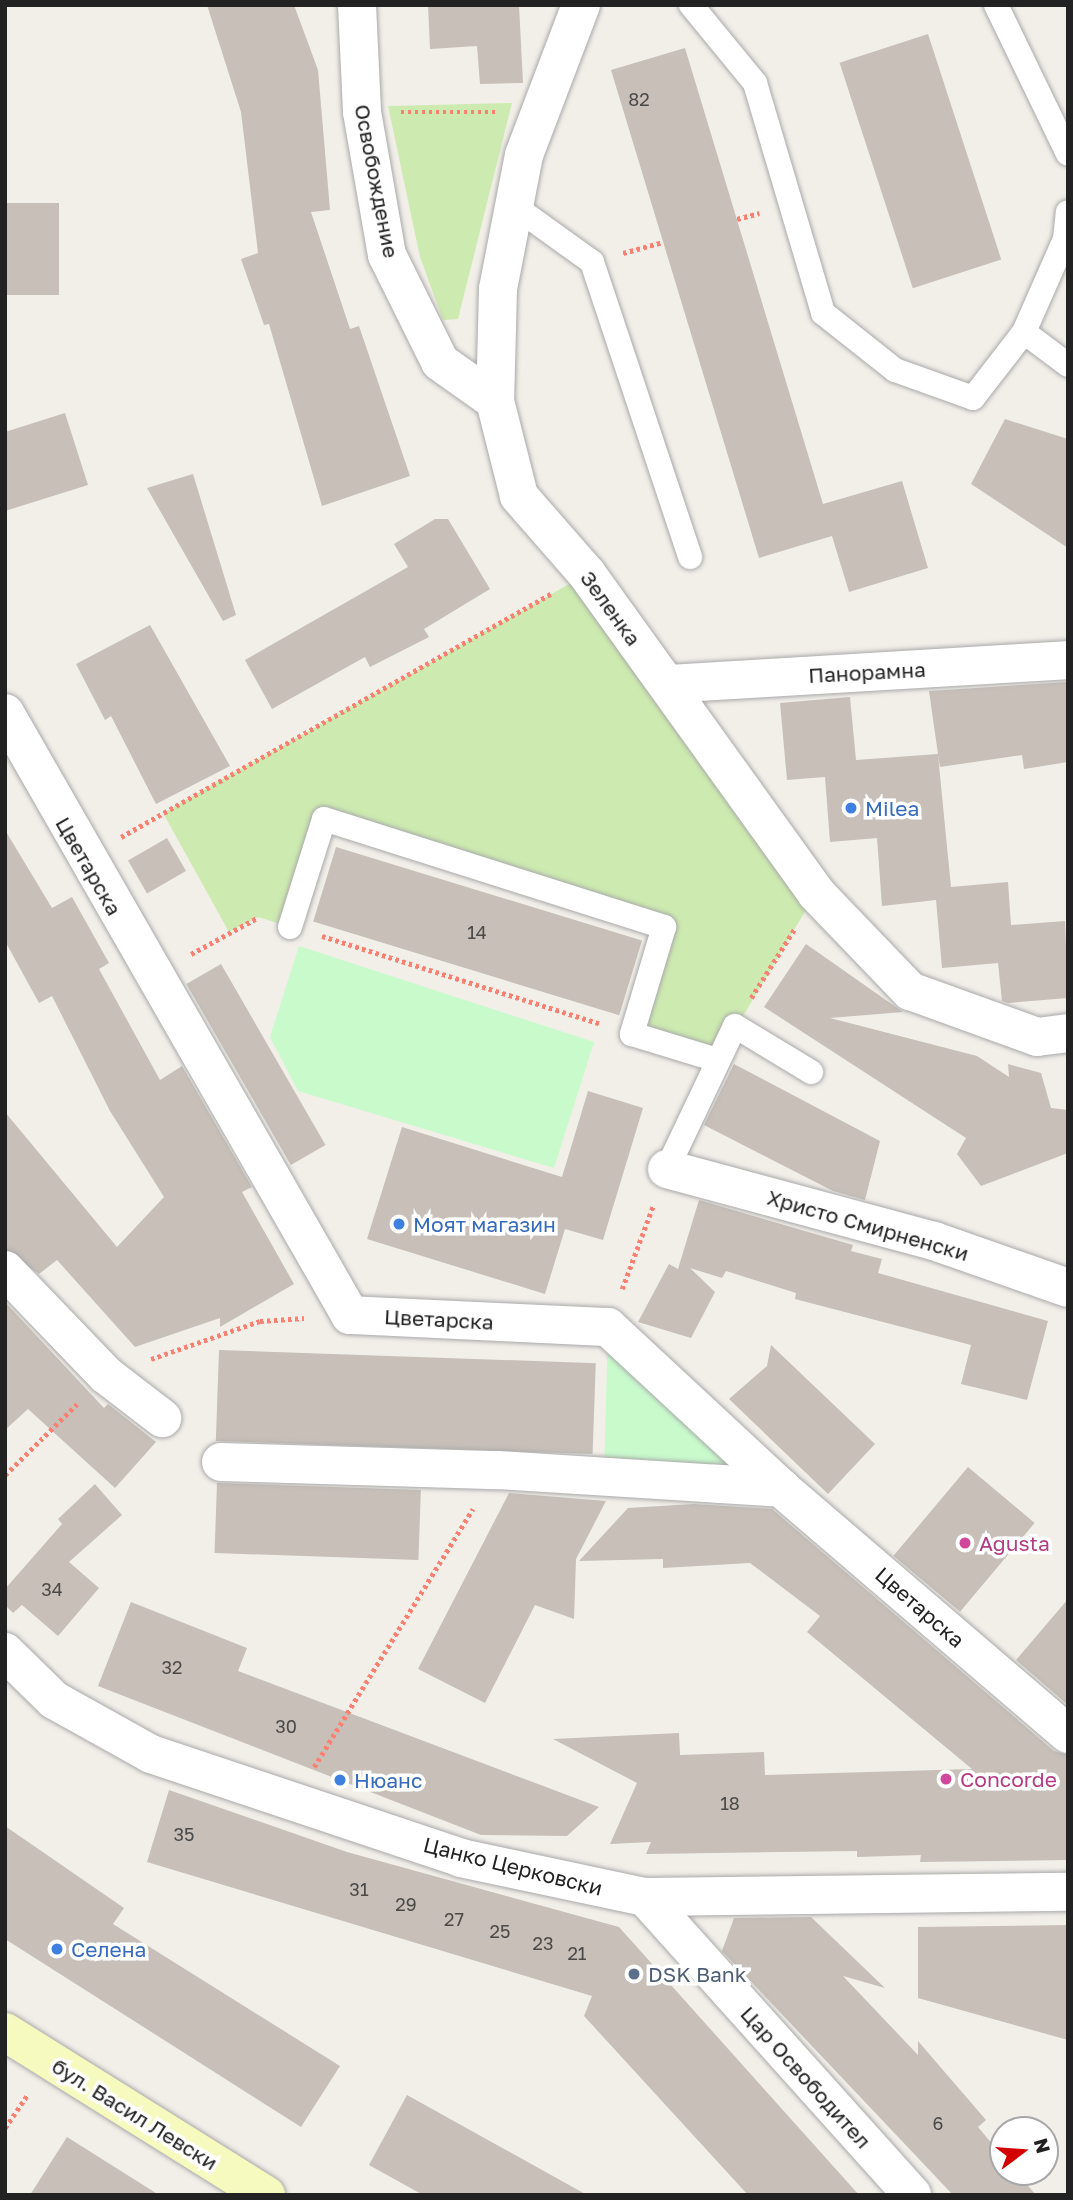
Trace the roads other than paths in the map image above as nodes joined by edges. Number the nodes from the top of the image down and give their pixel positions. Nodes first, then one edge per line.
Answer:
1 (334, 5) edge
2 (357, 5) edge
3 (581, 5) edge
4 (691, 5) edge
5 (996, 5) edge
6 (356, 47) junction
7 (1068, 154) edge
8 (514, 206) junction
9 (1068, 212) edge
10 (1024, 332) junction
11 (1068, 365) edge
12 (495, 401) junction
13 (690, 557) dead end
14 (1068, 660) edge
15 (667, 684) junction
16 (5, 713) edge
17 (290, 927) road end
18 (1068, 1033) edge
19 (717, 1060) junction
20 (811, 1072) dead end
21 (667, 1169) joint
22 (5, 1270) edge
23 (1068, 1288) edge
24 (162, 1418) dead end
25 (221, 1462) dead end
26 (781, 1488) junction
27 (5, 1652) edge
28 (1068, 1734) edge
29 (1068, 1892) edge
30 (645, 1897) junction
31 (5, 2032) edge
32 (266, 2195) edge
33 (912, 2195) edge

1 - 6 street
2 - 6 street, Освобождение
3 - 8 street, Зеленка
4 - 10 lane
5 - 7 lane
6 - 12 street, Освобождение
8 - 12 street, Зеленка
8 - 13 lane
9 - 10 lane
10 - 11 lane
12 - 15 street, Зеленка
14 - 15 street, Панорамна
15 - 18 street, Зеленка
16 - 26 street, Цветарска
17 - 19 lane
19 - 20 lane
19 - 21 lane
21 - 23 street, Христо Смирненски
22 - 24 street
25 - 26 street
26 - 28 street, Цветарска
27 - 30 street, Цанко Церковски
29 - 30 street, Цанко Церковски
30 - 33 street, Цар Освободител
31 - 32 main road, бул. Васил Левски

